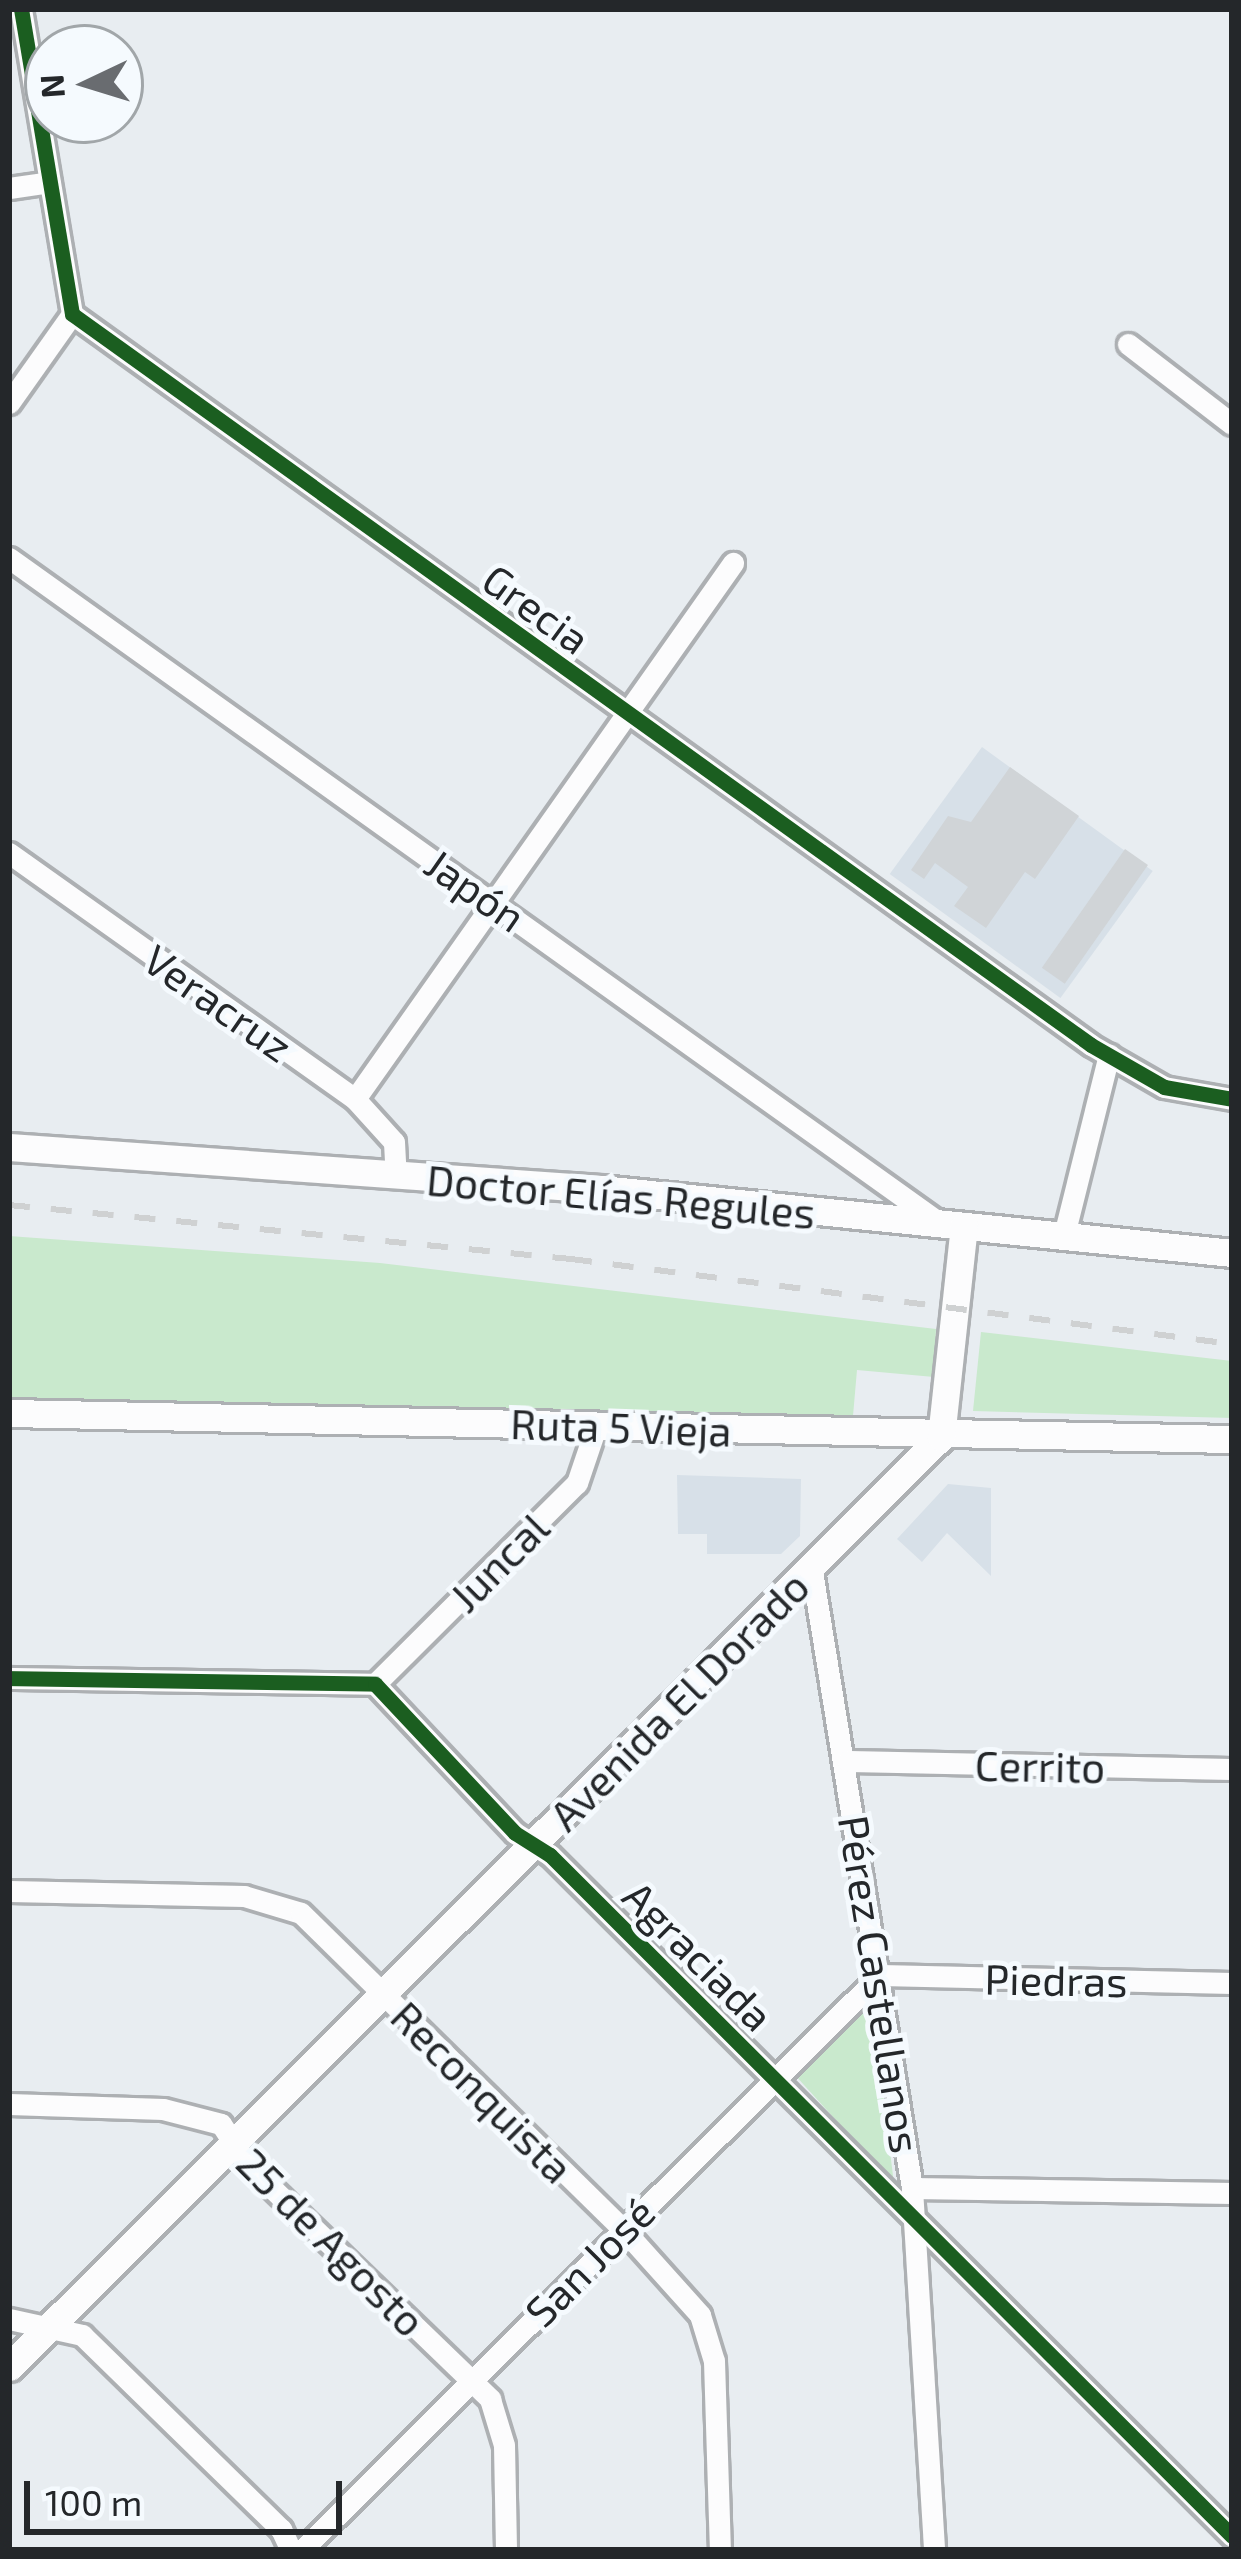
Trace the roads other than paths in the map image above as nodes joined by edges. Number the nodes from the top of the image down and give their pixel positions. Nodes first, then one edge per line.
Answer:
1 (21, 9) edge
2 (50, 182) junction
3 (9, 188) edge
4 (72, 314) junction
5 (1128, 344) dead end
6 (9, 403) edge
7 (1232, 424) edge
8 (9, 558) edge
9 (733, 563) dead end
10 (627, 719) junction
11 (9, 853) edge
12 (498, 904) junction
13 (1109, 1055) junction
14 (355, 1099) junction
15 (1232, 1099) edge
16 (9, 1147) edge
17 (396, 1175) junction
18 (952, 1225) junction
19 (1064, 1235) junction
20 (1232, 1253) edge
21 (9, 1413) edge
22 (597, 1424) junction
23 (941, 1437) junction
24 (1232, 1438) edge
25 (811, 1565) junction
26 (9, 1678) edge
27 (374, 1684) junction
28 (848, 1761) junction
29 (1232, 1769) edge
30 (534, 1845) junction
31 (9, 1892) edge
32 (880, 1975) junction
33 (1232, 1983) edge
34 (385, 1994) junction
35 (771, 2080) junction
36 (9, 2104) edge
37 (233, 2142) junction
38 (912, 2188) junction
39 (1232, 2194) edge
40 (914, 2221) junction
41 (622, 2228) junction
42 (9, 2319) edge
43 (50, 2325) junction
44 (9, 2367) edge
45 (471, 2379) junction
46 (1232, 2536) edge
47 (291, 2550) edge
48 (302, 2550) edge
49 (506, 2550) edge
50 (720, 2550) edge
51 (934, 2550) edge

1 - 2 street
2 - 3 street
2 - 4 street
4 - 6 street
4 - 10 street, Grecia
5 - 7 street
8 - 12 street, Japón
9 - 10 street
10 - 12 street
10 - 13 street, Grecia
11 - 14 street, Veracruz
12 - 14 street
12 - 18 street, Japón
13 - 15 street, Grecia
13 - 19 street
14 - 17 street, Veracruz
16 - 17 street, Doctor Elías Regules
17 - 18 street, Doctor Elías Regules
18 - 19 street, Doctor Elías Regules
18 - 23 street
19 - 20 street, Doctor Elías Regules
21 - 22 street, Ruta 5 Vieja
22 - 23 street, Ruta 5 Vieja
22 - 27 street, Juncal
23 - 24 street, Ruta 5 Vieja
23 - 25 street, Avenida El Dorado
25 - 28 street, Pérez Castellanos
25 - 30 street, Avenida El Dorado
26 - 27 street
27 - 30 street, Agraciada
28 - 29 street, Cerrito
28 - 32 street, Pérez Castellanos
30 - 34 street, Avenida El Dorado
30 - 35 street, Agraciada
31 - 34 street, Reconquista
32 - 33 street, Piedras
32 - 35 street, San José
32 - 38 street, Pérez Castellanos
34 - 37 street, Avenida El Dorado
34 - 41 street, Reconquista
35 - 40 street, Agraciada
35 - 41 street, San José
36 - 37 street, 25 de Agosto
37 - 43 street, Avenida El Dorado
37 - 45 street, 25 de Agosto
38 - 39 street
38 - 40 street, Pérez Castellanos
40 - 46 street, Agraciada
40 - 51 street, Pérez Castellanos
41 - 45 street, San José
41 - 50 street, Reconquista
42 - 43 street
43 - 44 street, Avenida El Dorado
43 - 47 street
45 - 48 street, San José
45 - 49 street, 25 de Agosto

